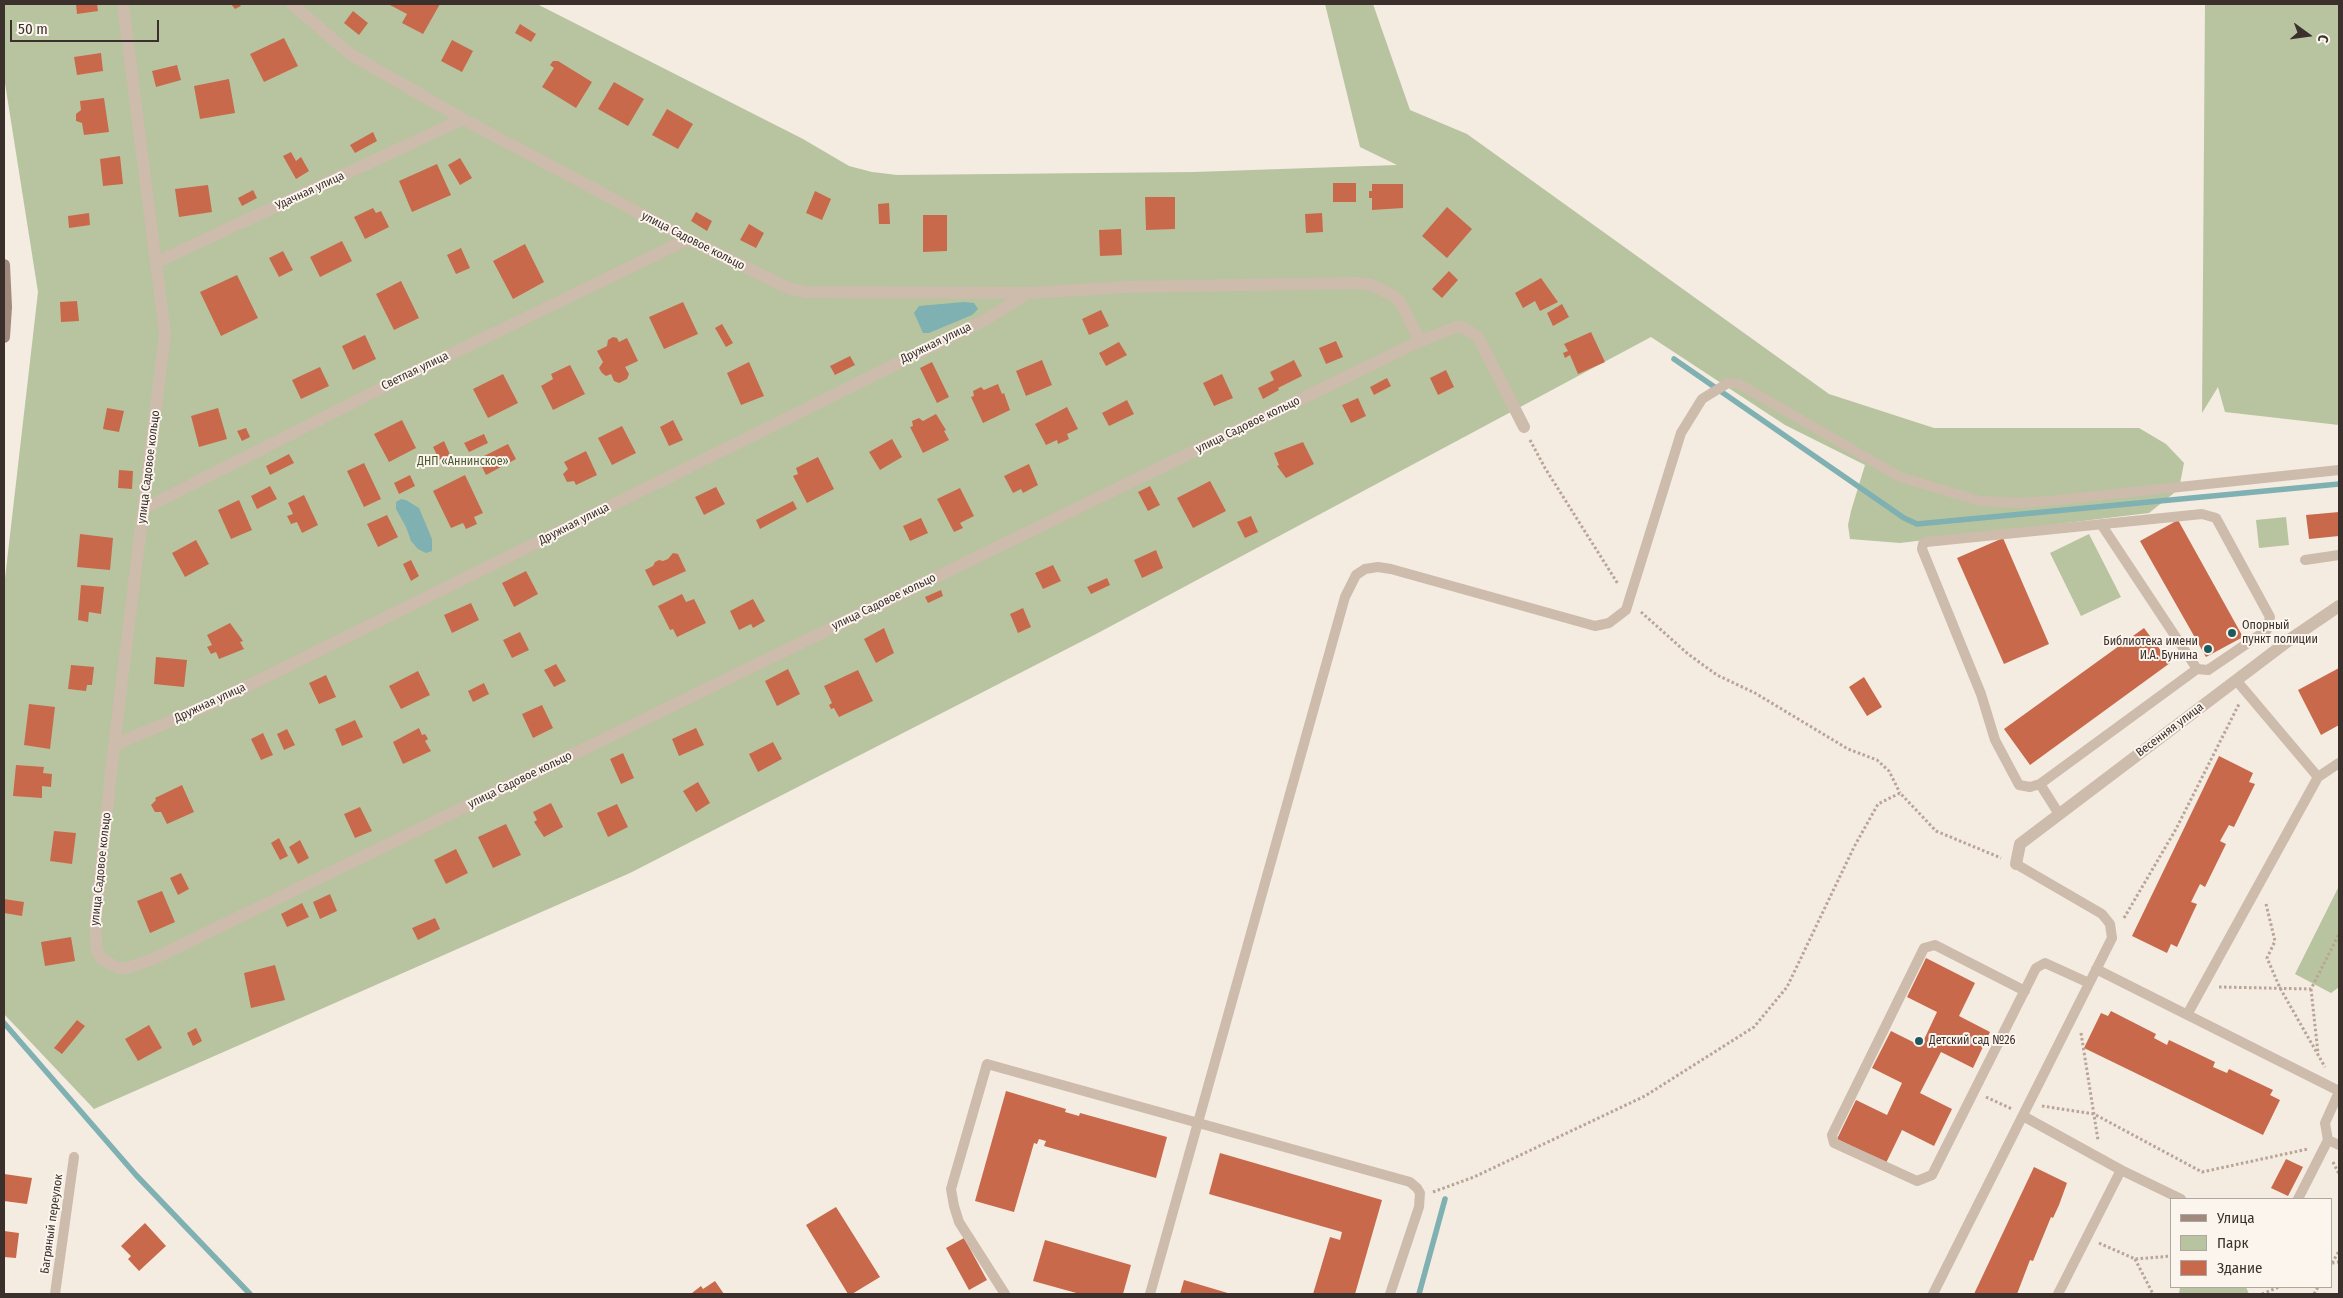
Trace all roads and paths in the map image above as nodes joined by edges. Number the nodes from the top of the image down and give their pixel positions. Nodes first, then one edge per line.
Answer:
1 (123, 4) edge
2 (292, 4) edge
3 (463, 119) junction
4 (688, 240) junction
5 (157, 262) junction
6 (4, 265) edge
7 (1028, 293) junction
8 (4, 337) edge
9 (1420, 341) junction
10 (1524, 427) joint
11 (2339, 470) edge
12 (145, 508) junction
13 (2101, 524) junction
14 (2339, 555) edge
15 (2306, 560) dead end
16 (1629, 601) junction
17 (2339, 606) edge
18 (2197, 669) junction
19 (2236, 680) junction
20 (2234, 715) dead end
21 (114, 745) junction
22 (2339, 763) edge
23 (2318, 777) junction
24 (2040, 784) junction
25 (1900, 793) junction
26 (2059, 814) junction
27 (2016, 864) junction
28 (2260, 882) junction
29 (2120, 924) dead end
30 (2339, 934) edge
31 (2096, 969) junction
32 (2089, 983) junction
33 (2203, 986) junction
34 (2280, 988) junction
35 (2311, 989) junction
36 (2025, 991) junction
37 (2076, 1008) junction
38 (2188, 1014) junction
39 (2318, 1056) junction
40 (2339, 1091) edge
41 (1975, 1092) junction
42 (2029, 1104) junction
43 (2094, 1114) junction
44 (2023, 1116) junction
45 (1197, 1122) junction
46 (2326, 1143) junction
47 (2339, 1146) edge
48 (74, 1157) dead end
49 (2101, 1159) junction
50 (2332, 1159) dead end
51 (2121, 1170) junction
52 (2339, 1174) edge
53 (1420, 1196) junction
54 (2179, 1198) edge
55 (2298, 1198) edge
56 (2088, 1238) junction
57 (2339, 1250) edge
58 (2170, 1256) edge
59 (2135, 1259) junction
60 (2333, 1261) edge
61 (2277, 1288) edge
62 (54, 1294) edge
63 (1005, 1294) edge
64 (1150, 1294) edge
65 (1390, 1294) edge
66 (1933, 1294) edge
67 (2058, 1294) edge
68 (2154, 1294) edge
69 (2263, 1294) edge

1 - 5 street, улица Садовое кольцо
2 - 3 street, улица Садовое кольцо
3 - 4 street, улица Садовое кольцо
3 - 5 street, Удачная улица
4 - 7 street, улица Садовое кольцо
4 - 12 street, Светлая улица
5 - 12 street, улица Садовое кольцо
6 - 8 main road
7 - 9 street, улица Садовое кольцо
7 - 21 street, Дружная улица
9 - 10 street
9 - 21 street, улица Садовое кольцо
10 - 16 path
11 - 16 lane
12 - 21 street, улица Садовое кольцо
13 - 18 lane
13 - 18 lane
13 - 24 lane
14 - 15 lane
16 - 25 path
16 - 45 lane
17 - 19 street, Весенняя улица
18 - 24 lane
19 - 23 lane
19 - 26 street, Весенняя улица
20 - 29 path
22 - 23 lane
23 - 28 lane
24 - 26 lane
25 - 27 path
25 - 53 path
26 - 27 street, Весенняя улица
27 - 31 lane
28 - 33 lane
28 - 34 path
30 - 35 path
31 - 32 lane
31 - 38 lane
32 - 36 lane
32 - 37 lane
33 - 34 path
33 - 38 lane
34 - 35 path
34 - 39 path
35 - 39 path
36 - 41 lane
36 - 41 lane
37 - 42 lane
37 - 43 path
38 - 40 lane
39 - 40 path
40 - 46 lane
41 - 44 path
42 - 43 path
42 - 44 lane
43 - 46 path
43 - 49 path
44 - 49 lane
44 - 66 lane
45 - 53 lane
45 - 63 lane
45 - 64 lane
46 - 47 lane
46 - 55 lane
48 - 62 lane, Багряный переулок
49 - 51 lane
50 - 52 path
51 - 54 lane
51 - 56 lane
53 - 65 lane
56 - 59 path
56 - 67 lane
57 - 60 path
58 - 59 path
59 - 68 path
61 - 69 path

